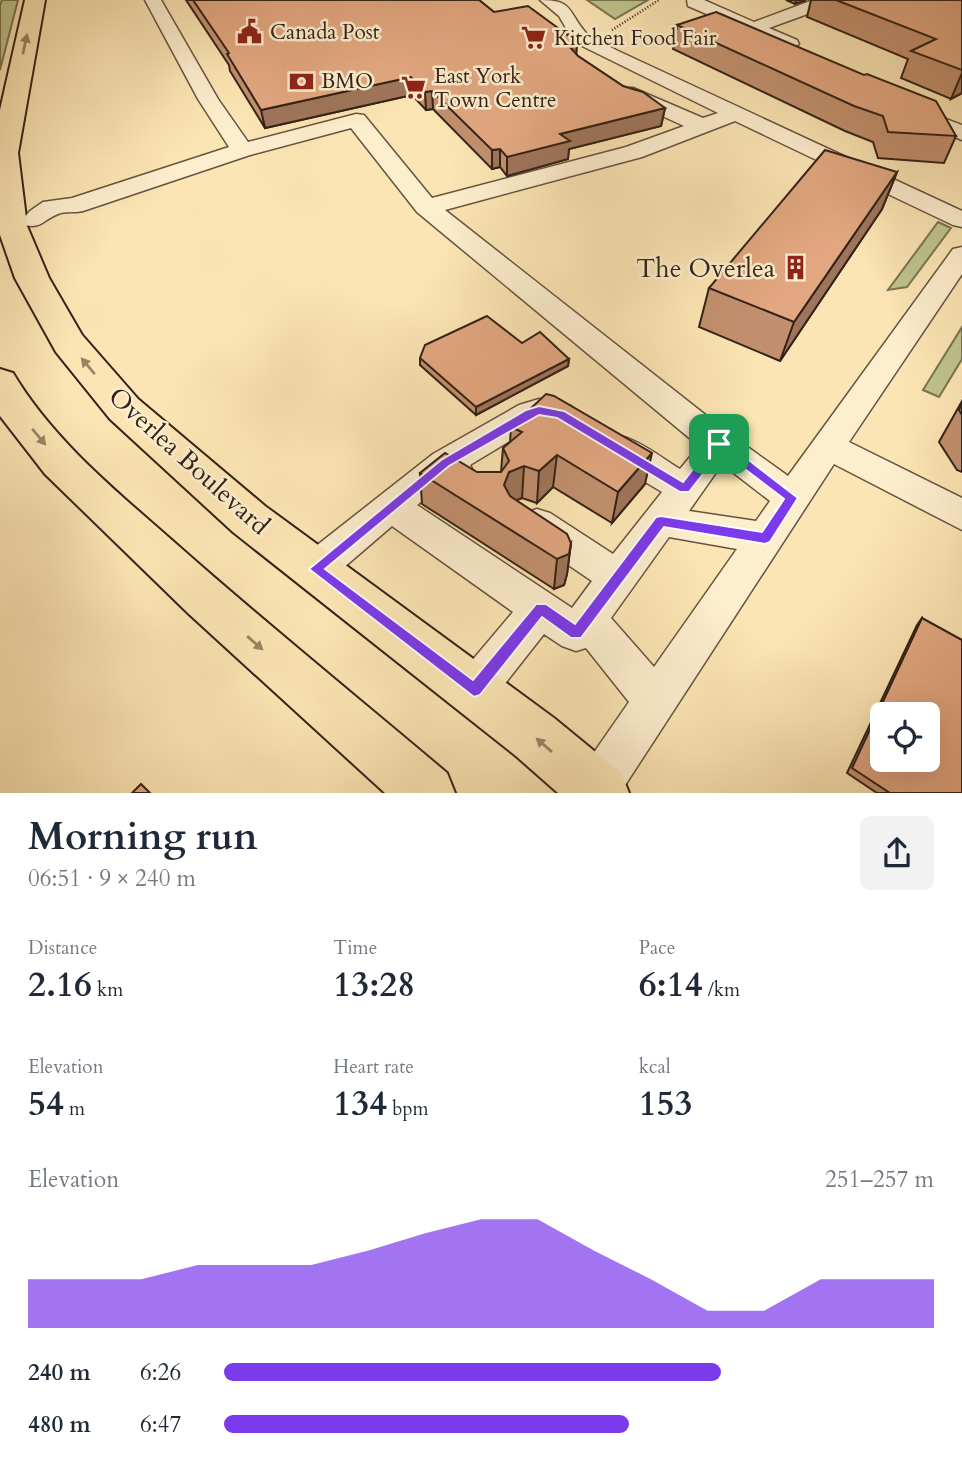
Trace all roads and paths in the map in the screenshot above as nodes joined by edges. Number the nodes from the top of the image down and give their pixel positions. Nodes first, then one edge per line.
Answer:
1 (35, 0) edge
2 (153, 0) edge
3 (548, 0) edge
4 (659, 0) edge
5 (829, 0) edge
6 (694, 2) dead end
7 (753, 28) junction
8 (588, 43) junction
9 (790, 44) edge
10 (585, 67) edge
11 (609, 82) edge
12 (923, 97) edge
13 (962, 111) edge
14 (737, 113) junction
15 (705, 127) junction
16 (962, 134) edge
17 (962, 145) edge
18 (242, 150) junction
19 (426, 207) junction
20 (962, 220) edge
21 (15, 225) edge
22 (962, 255) edge
23 (0, 382) edge
24 (719, 444) junction
25 (828, 446) junction
26 (445, 463) junction
27 (685, 489) junction
28 (962, 491) edge
29 (922, 494) junction
30 (792, 498) junction
31 (391, 506) junction
32 (962, 515) edge
33 (447, 516) junction
34 (661, 521) junction
35 (765, 538) junction
36 (528, 549) junction
37 (315, 569) junction
38 (617, 577) junction
39 (541, 608) junction
40 (587, 619) junction
41 (474, 690) junction
42 (656, 701) junction
43 (597, 792) edge
44 (427, 793) edge

21 -> 1 main road, Overlea Boulevard
2 - 18 street
3 - 8 street
4 - 8 path
5 - 7 street
6 - 7 street
7 - 9 street
8 - 10 street
8 - 14 street
11 - 15 street
12 - 13 street
14 - 15 street
14 - 20 street
15 - 19 street
16 - 17 street
18 - 19 street
18 - 21 street
19 - 24 street
37 -> 21 main road, Overlea Boulevard
22 - 25 street
23 -> 44 main road
24 - 27 street
24 - 30 street
25 - 29 street
25 - 30 street
26 - 27 street
26 - 31 street
26 - 33 street
27 - 34 street
28 - 29 street
29 - 32 street
30 - 35 street
31 - 33 street
31 - 37 street
33 - 36 street
34 - 35 street
34 - 38 street
35 - 42 street
36 - 38 street
36 - 39 street
37 - 41 main road, Overlea Boulevard
38 - 40 street
39 - 40 street
39 - 41 street
40 - 42 street
43 -> 41 main road, Overlea Boulevard
42 - 43 street

